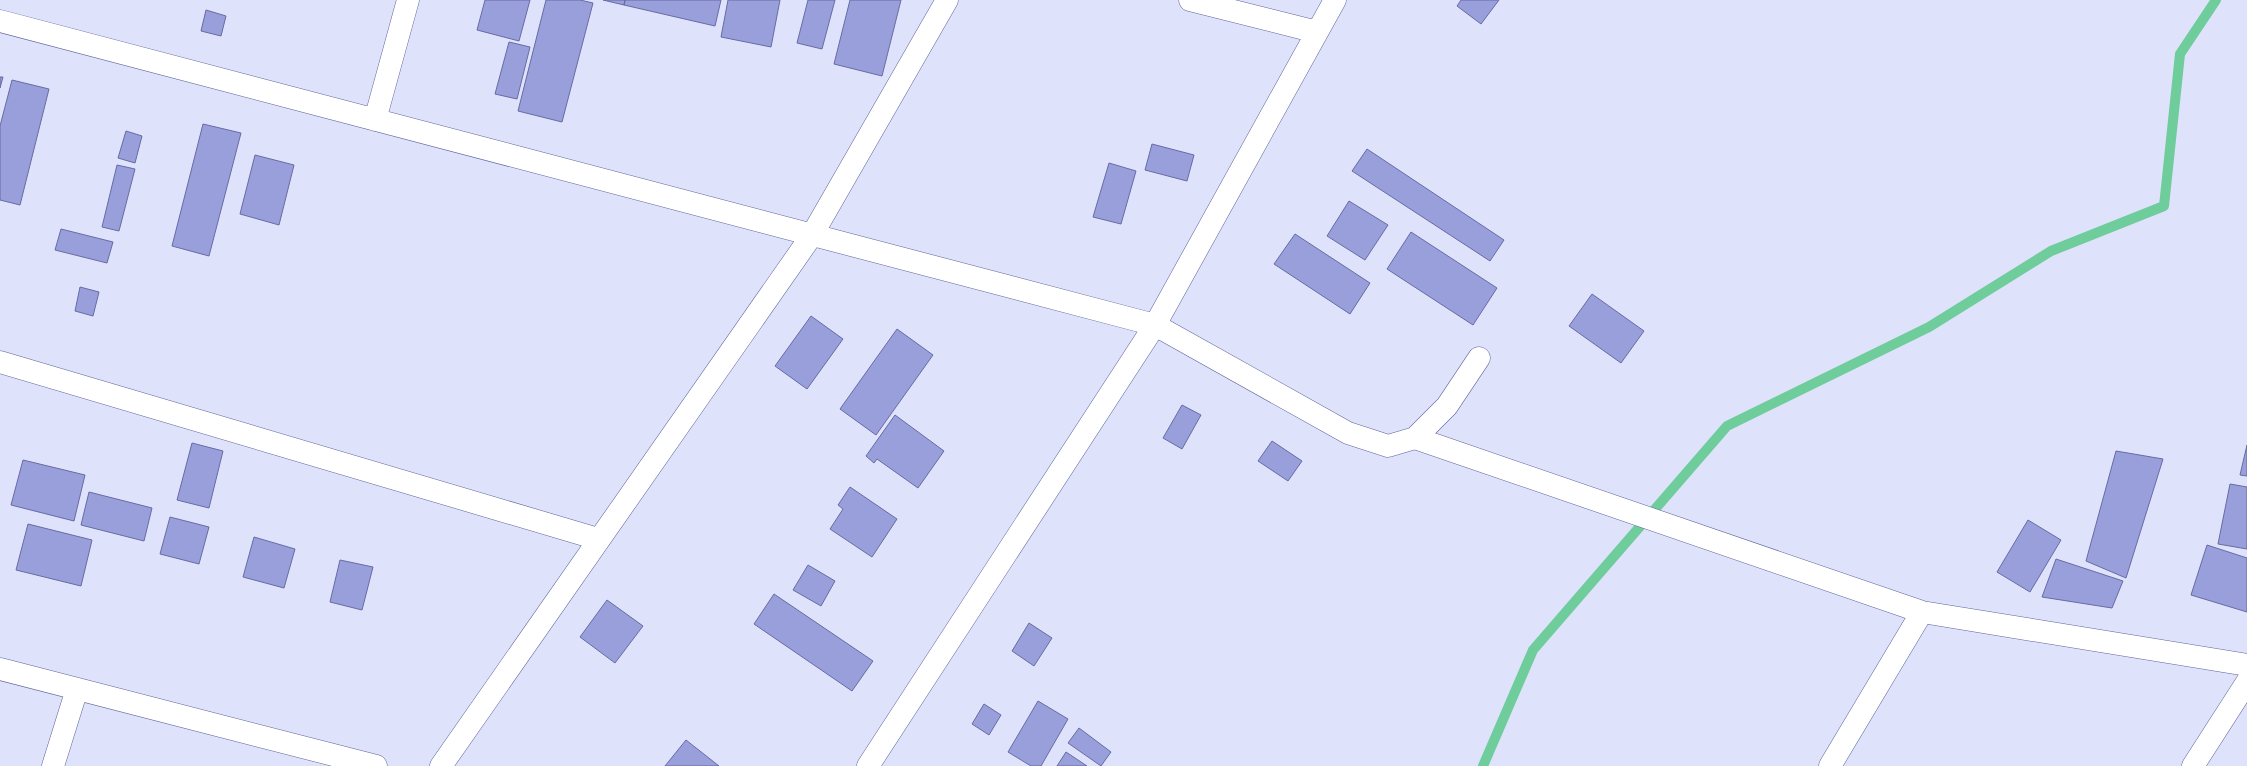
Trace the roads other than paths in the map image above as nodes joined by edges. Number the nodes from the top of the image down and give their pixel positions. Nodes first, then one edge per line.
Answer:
1 (408, 0) edge
2 (947, 0) edge
3 (1190, 0) edge
4 (1335, 0) edge
5 (0, 21) edge
6 (1317, 32) junction
7 (375, 120) junction
8 (812, 235) junction
9 (1155, 325) junction
10 (1479, 358) dead end
11 (0, 362) edge
12 (1415, 438) junction
13 (598, 539) junction
14 (1922, 612) junction
15 (2247, 665) edge
16 (0, 669) edge
17 (2247, 682) edge
18 (77, 689) junction
19 (53, 766) edge
20 (376, 766) edge
21 (441, 766) edge
22 (868, 766) edge
23 (1830, 766) edge
24 (2193, 766) edge

1 - 7 street
2 - 8 street
3 - 6 street
4 - 6 street
5 - 7 street
6 - 9 street
7 - 8 street
8 - 9 street
8 - 13 street
9 - 12 street
9 - 22 street
10 - 12 street
11 - 13 street
12 - 14 street
13 - 21 street
14 - 15 street
14 - 23 street
16 - 18 street
17 - 24 street
18 - 19 street
18 - 20 street

